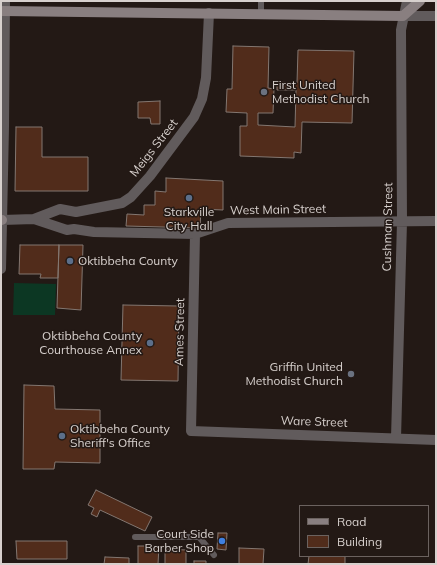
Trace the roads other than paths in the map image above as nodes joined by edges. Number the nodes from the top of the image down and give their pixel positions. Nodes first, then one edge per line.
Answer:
1 (4, 1) edge
2 (260, 1) edge
3 (407, 1) edge
4 (420, 1) edge
5 (2, 11) edge
6 (209, 13) junction
7 (261, 14) junction
8 (403, 16) junction
9 (436, 16) edge
10 (3, 127) edge
11 (76, 212) junction
12 (2, 220) edge
13 (34, 220) junction
14 (436, 221) edge
15 (402, 222) junction
16 (74, 229) junction
17 (195, 234) junction
18 (1, 268) edge
19 (191, 431) joint
20 (396, 438) junction
21 (436, 440) edge
22 (135, 537) dead end
23 (214, 555) dead end

1 - 5 street
2 - 7 lane
3 - 8 street, Cushman Street
4 - 8 street
5 - 6 street
5 - 10 street
6 - 7 street
6 - 11 street, Meigs Street
7 - 8 street
8 - 9 street
8 - 15 street, Cushman Street
10 - 12 street
11 - 13 street, Meigs Street
11 - 16 street
12 - 13 street, West Main Street
12 - 18 street
13 - 16 street, West Main Street
14 - 15 street, West Main Street
15 - 17 street, West Main Street
15 - 20 street, Cushman Street
16 - 17 street, West Main Street
17 - 19 street, Ames Street
19 - 20 street, Ware Street
20 - 21 street, Ware Street
22 - 23 lane

